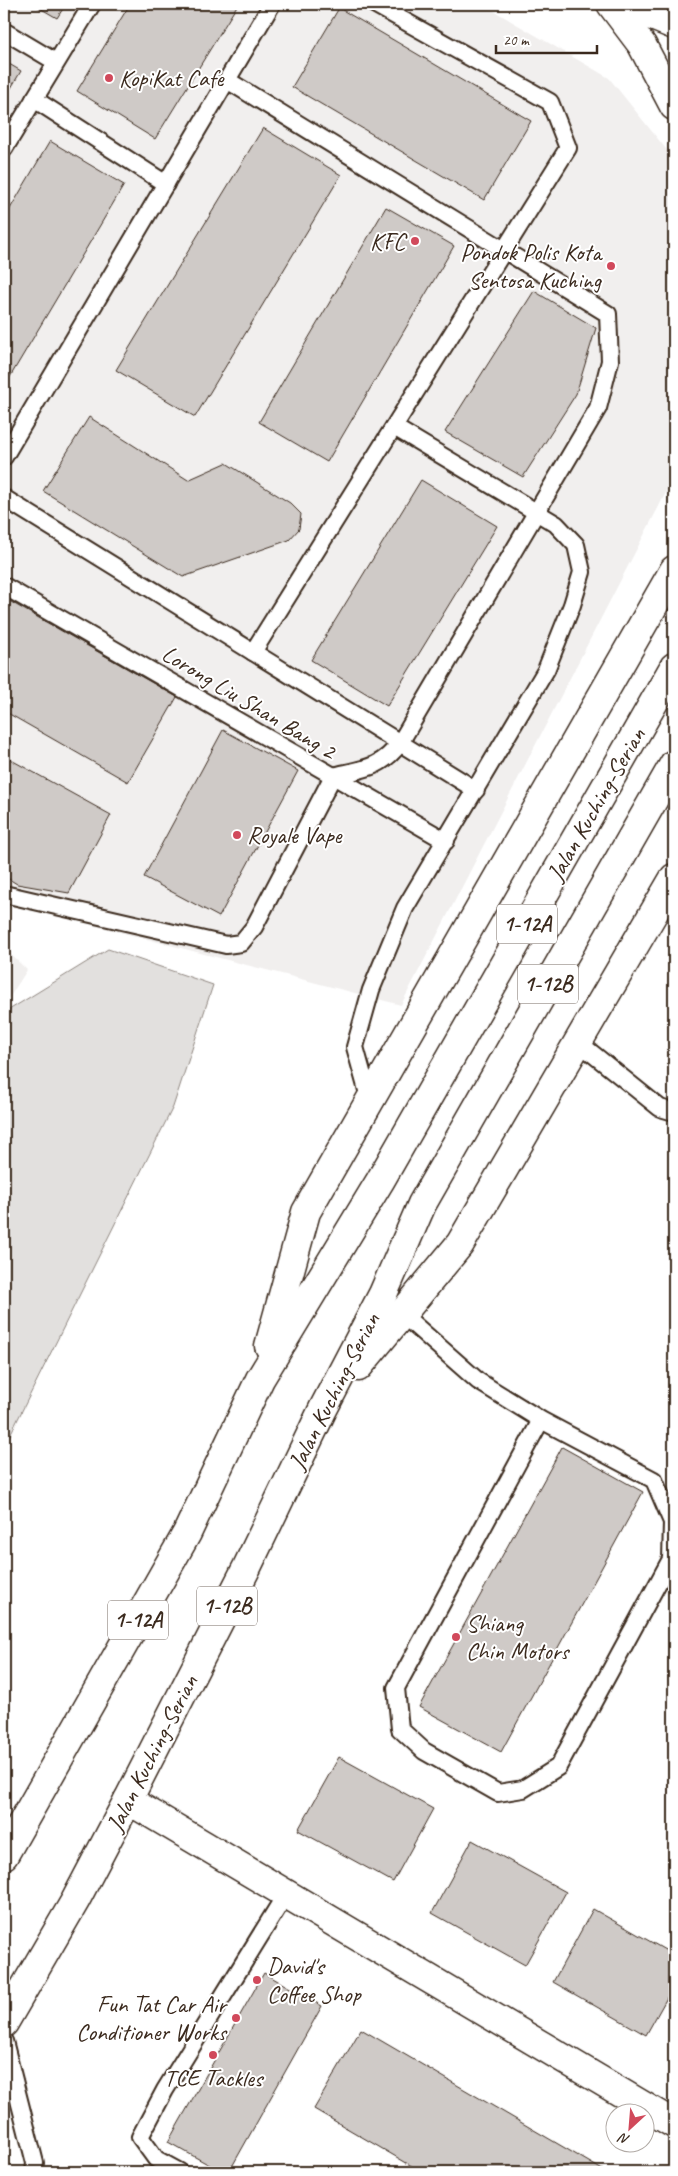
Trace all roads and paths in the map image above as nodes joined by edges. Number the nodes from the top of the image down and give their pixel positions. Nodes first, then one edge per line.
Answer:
1 (92, 4) edge
2 (272, 4) edge
3 (374, 4) edge
4 (611, 4) edge
5 (622, 4) edge
6 (674, 25) edge
7 (4, 31) edge
8 (56, 62) junction
9 (227, 80) junction
10 (34, 99) junction
11 (674, 106) edge
12 (4, 149) edge
13 (166, 184) junction
14 (504, 250) junction
15 (394, 427) junction
16 (4, 457) edge
17 (4, 498) edge
18 (536, 512) junction
19 (674, 570) edge
20 (4, 586) edge
21 (253, 652) junction
22 (674, 667) edge
23 (400, 743) junction
24 (674, 764) edge
25 (333, 776) junction
26 (476, 790) junction
27 (446, 840) junction
28 (674, 878) edge
29 (4, 894) edge
30 (578, 1042) junction
31 (370, 1101) junction
32 (674, 1112) edge
33 (402, 1314) junction
34 (260, 1379) junction
35 (323, 1409) junction
36 (541, 1420) junction
37 (128, 1800) junction
38 (4, 1855) edge
39 (286, 1894) junction
40 (4, 2024) edge
41 (4, 2041) edge
42 (674, 2124) edge
43 (34, 2172) edge
44 (180, 2172) edge

1 - 8 lane
2 - 9 lane
3 - 14 lane
4 - 11 main road
5 - 6 main road
7 - 8 lane
8 - 10 lane
9 - 13 lane
9 - 14 lane
10 - 12 lane
10 - 13 lane
13 - 16 lane
14 - 15 lane
14 - 18 lane
15 - 18 lane
15 - 21 lane
17 - 21 lane
18 - 23 lane
18 - 26 lane
19 - 31 main road
20 - 25 lane, Lorong Liu Shan Bang 2
21 - 23 lane
22 - 34 main road, Jalan Kuching-Serian / 1-12A
23 - 25 lane
23 - 26 lane
24 - 35 main road, Jalan Kuching-Serian / 1-12B
25 - 27 lane
25 - 29 lane, Lorong Liu Shan Bang 2
26 - 27 lane
27 - 31 lane
28 - 30 main road
30 - 32 lane
30 - 33 main road
31 - 34 main road
33 - 35 main road
33 - 36 lane
34 - 38 main road, Jalan Kuching-Serian / 1-12A
35 - 37 main road, Jalan Kuching-Serian / 1-12B
36 - 36 lane
37 - 39 main road
37 - 40 main road, Jalan Kuching-Serian / 1-12B
39 - 42 main road
39 - 44 lane
41 - 43 lane

